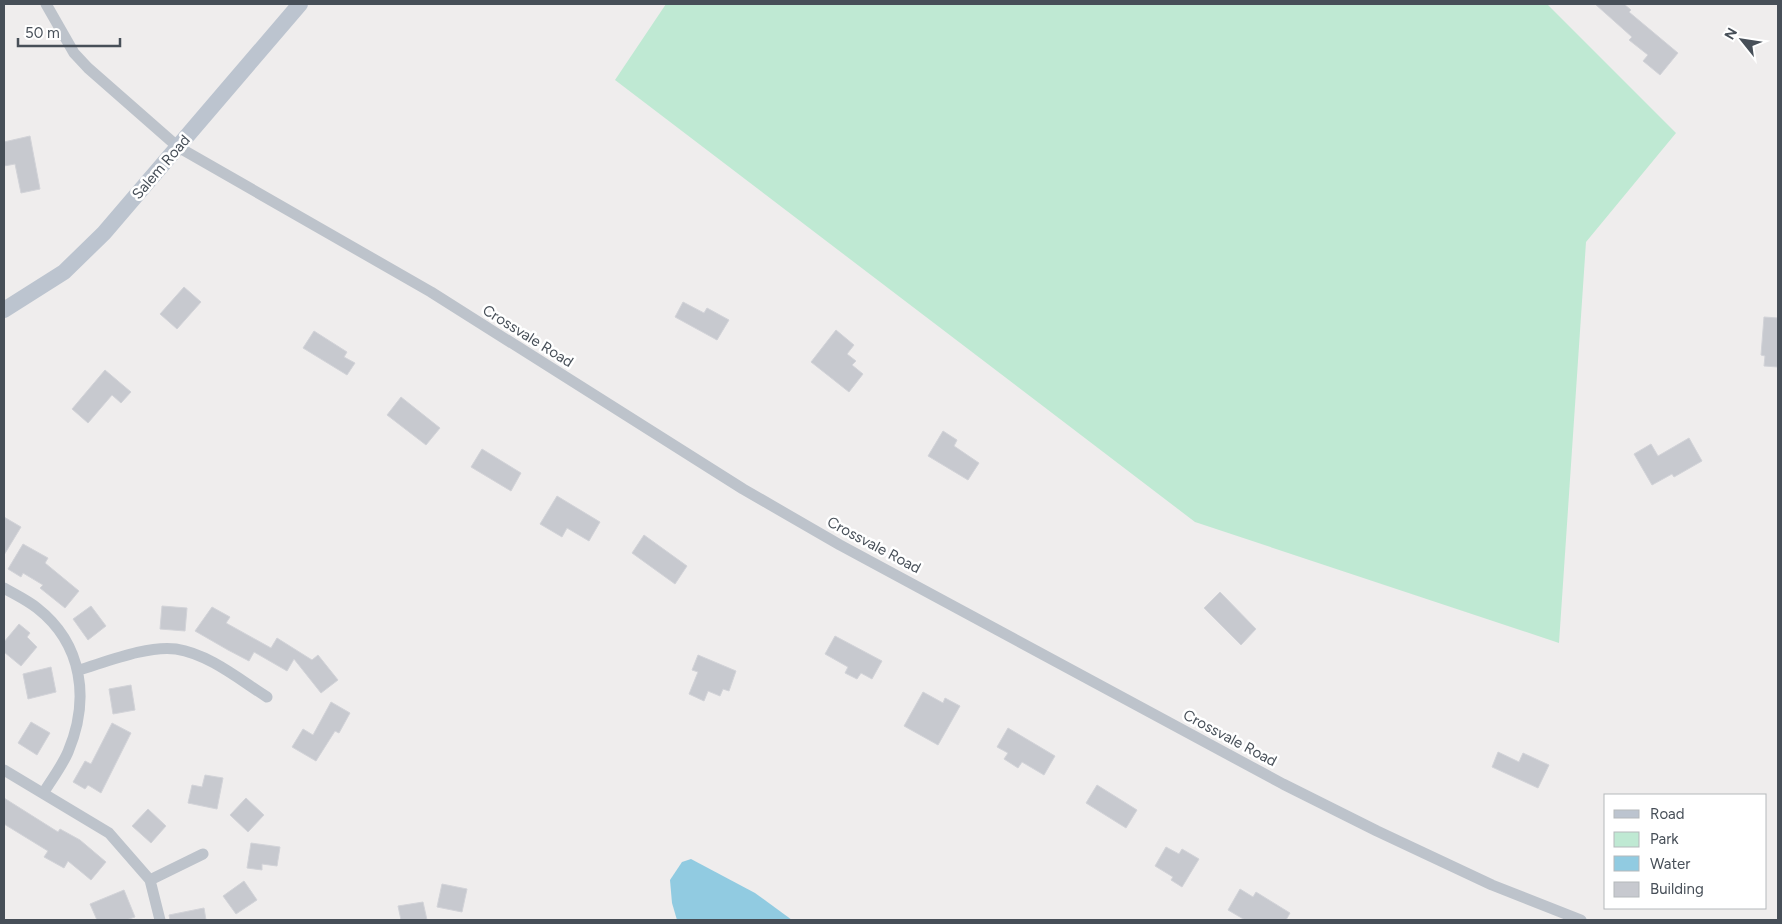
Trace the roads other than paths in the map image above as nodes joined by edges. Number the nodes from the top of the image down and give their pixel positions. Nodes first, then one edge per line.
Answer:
1 (46, 4) edge
2 (300, 4) edge
3 (178, 147) junction
4 (4, 310) edge
5 (4, 588) edge
6 (79, 670) junction
7 (267, 697) dead end
8 (4, 770) edge
9 (44, 792) junction
10 (203, 854) dead end
11 (150, 880) junction
12 (160, 920) edge
13 (1581, 920) edge

1 - 3 street, Crossvale Road
2 - 3 street, Salem Road
3 - 4 street, Salem Road
3 - 13 street, Crossvale Road
5 - 6 street
6 - 7 street
6 - 9 street
8 - 9 street
9 - 11 street
10 - 11 street
11 - 12 street

